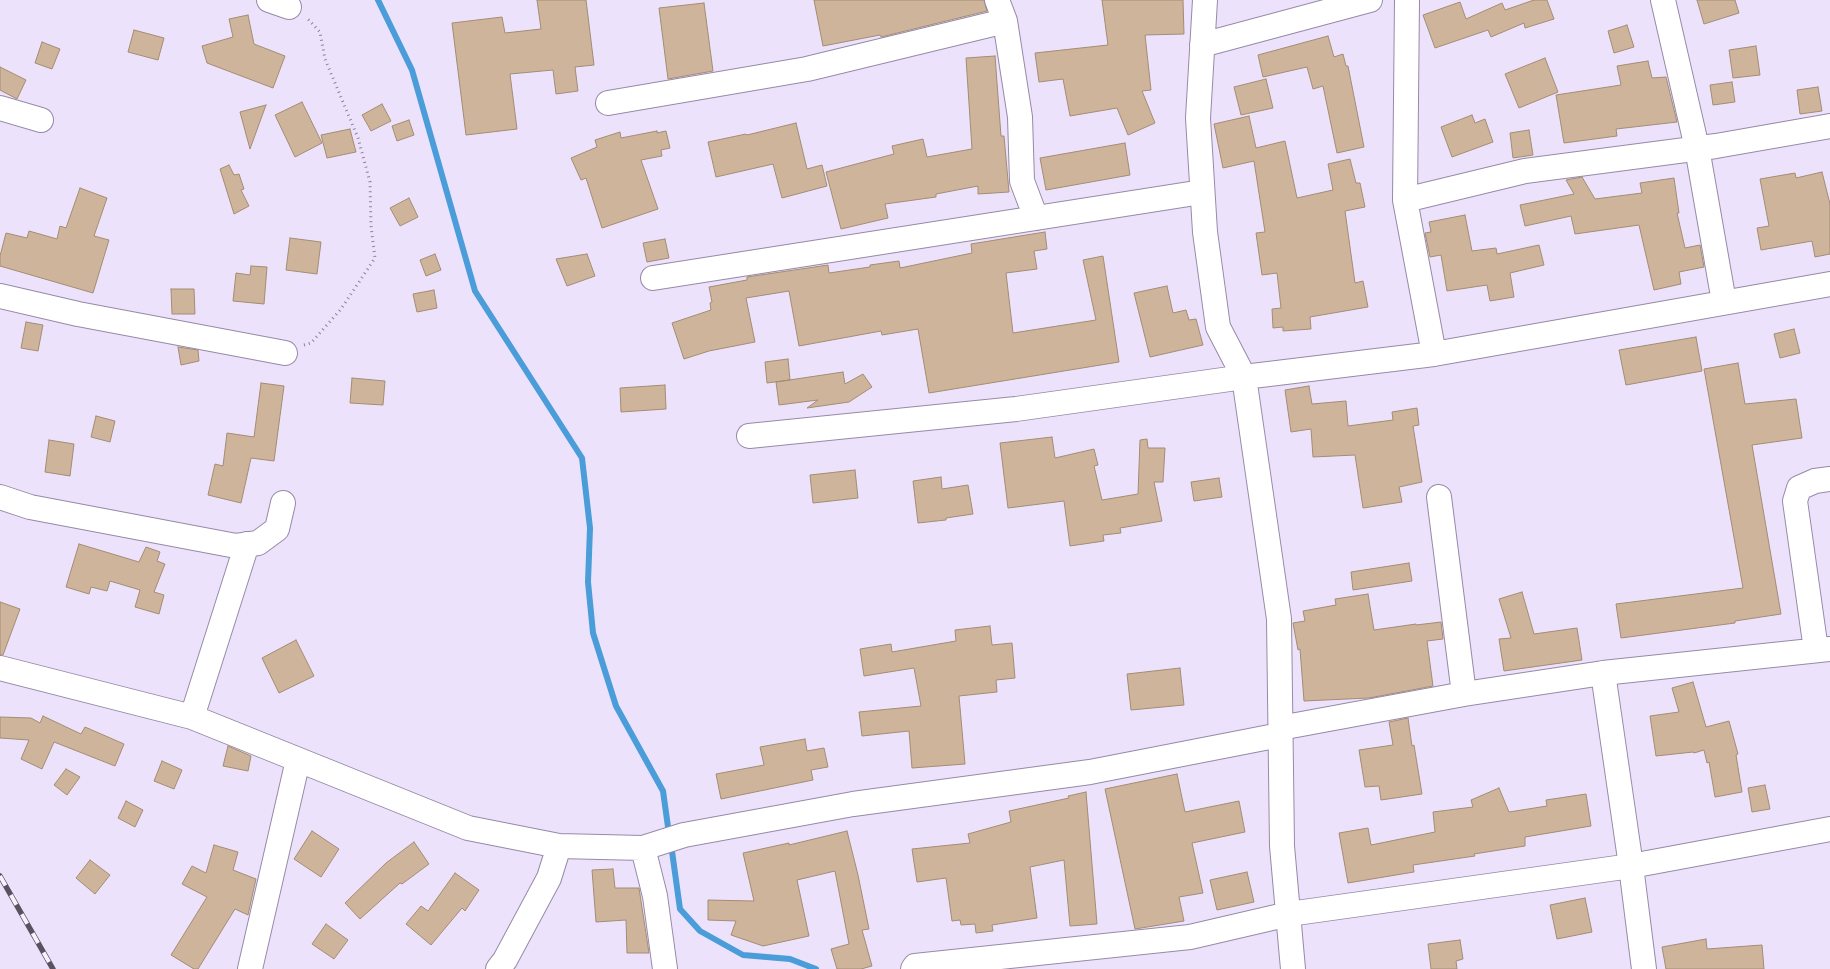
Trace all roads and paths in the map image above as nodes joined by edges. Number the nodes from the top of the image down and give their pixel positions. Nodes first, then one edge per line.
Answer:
1 (1205, 0) edge
2 (1370, 0) edge
3 (1407, 0) edge
4 (1663, 0) edge
5 (279, 3) edge
6 (1001, 11) edge
7 (1202, 45) junction
8 (608, 103) dead end
9 (0, 108) edge
10 (42, 120) dead end
11 (1830, 126) edge
12 (1697, 148) junction
13 (1202, 192) junction
14 (1405, 200) junction
15 (1036, 218) junction
16 (653, 278) dead end
17 (1830, 284) edge
18 (0, 296) edge
19 (1724, 302) junction
20 (285, 353) joint
21 (1434, 354) junction
22 (1244, 377) junction
23 (748, 436) dead end
24 (1830, 479) edge
25 (0, 497) edge
26 (1439, 497) dead end
27 (283, 503) dead end
28 (247, 544) junction
29 (1823, 649) edge
30 (0, 668) edge
31 (1603, 673) junction
32 (1464, 694) junction
33 (192, 717) junction
34 (1280, 731) junction
35 (298, 760) junction
36 (1830, 829) edge
37 (650, 845) junction
38 (559, 846) junction
39 (1631, 866) junction
40 (1289, 914) junction
41 (250, 969) edge
42 (498, 969) edge
43 (665, 969) edge
44 (913, 969) edge
45 (1293, 969) edge
46 (1644, 969) edge

1 - 7 street
2 - 7 street
3 - 14 street
4 - 12 street
5 - 20 path
6 - 8 street
6 - 15 street
7 - 13 street
9 - 10 street
11 - 12 street
12 - 14 street
12 - 19 street
13 - 15 street
13 - 22 street
14 - 21 street
15 - 16 street
17 - 19 street
18 - 20 street
19 - 21 street
21 - 22 street
22 - 23 street
22 - 34 street
24 - 29 street
25 - 28 street
26 - 32 street
27 - 28 street
28 - 33 street
29 - 31 street
30 - 33 street
31 - 32 street
31 - 39 street
32 - 34 street
33 - 35 street
34 - 37 street
34 - 40 street
35 - 38 street
35 - 41 street
36 - 39 street
37 - 38 street
37 - 43 street
38 - 42 street
39 - 40 street
39 - 46 street
40 - 44 street
40 - 45 street

